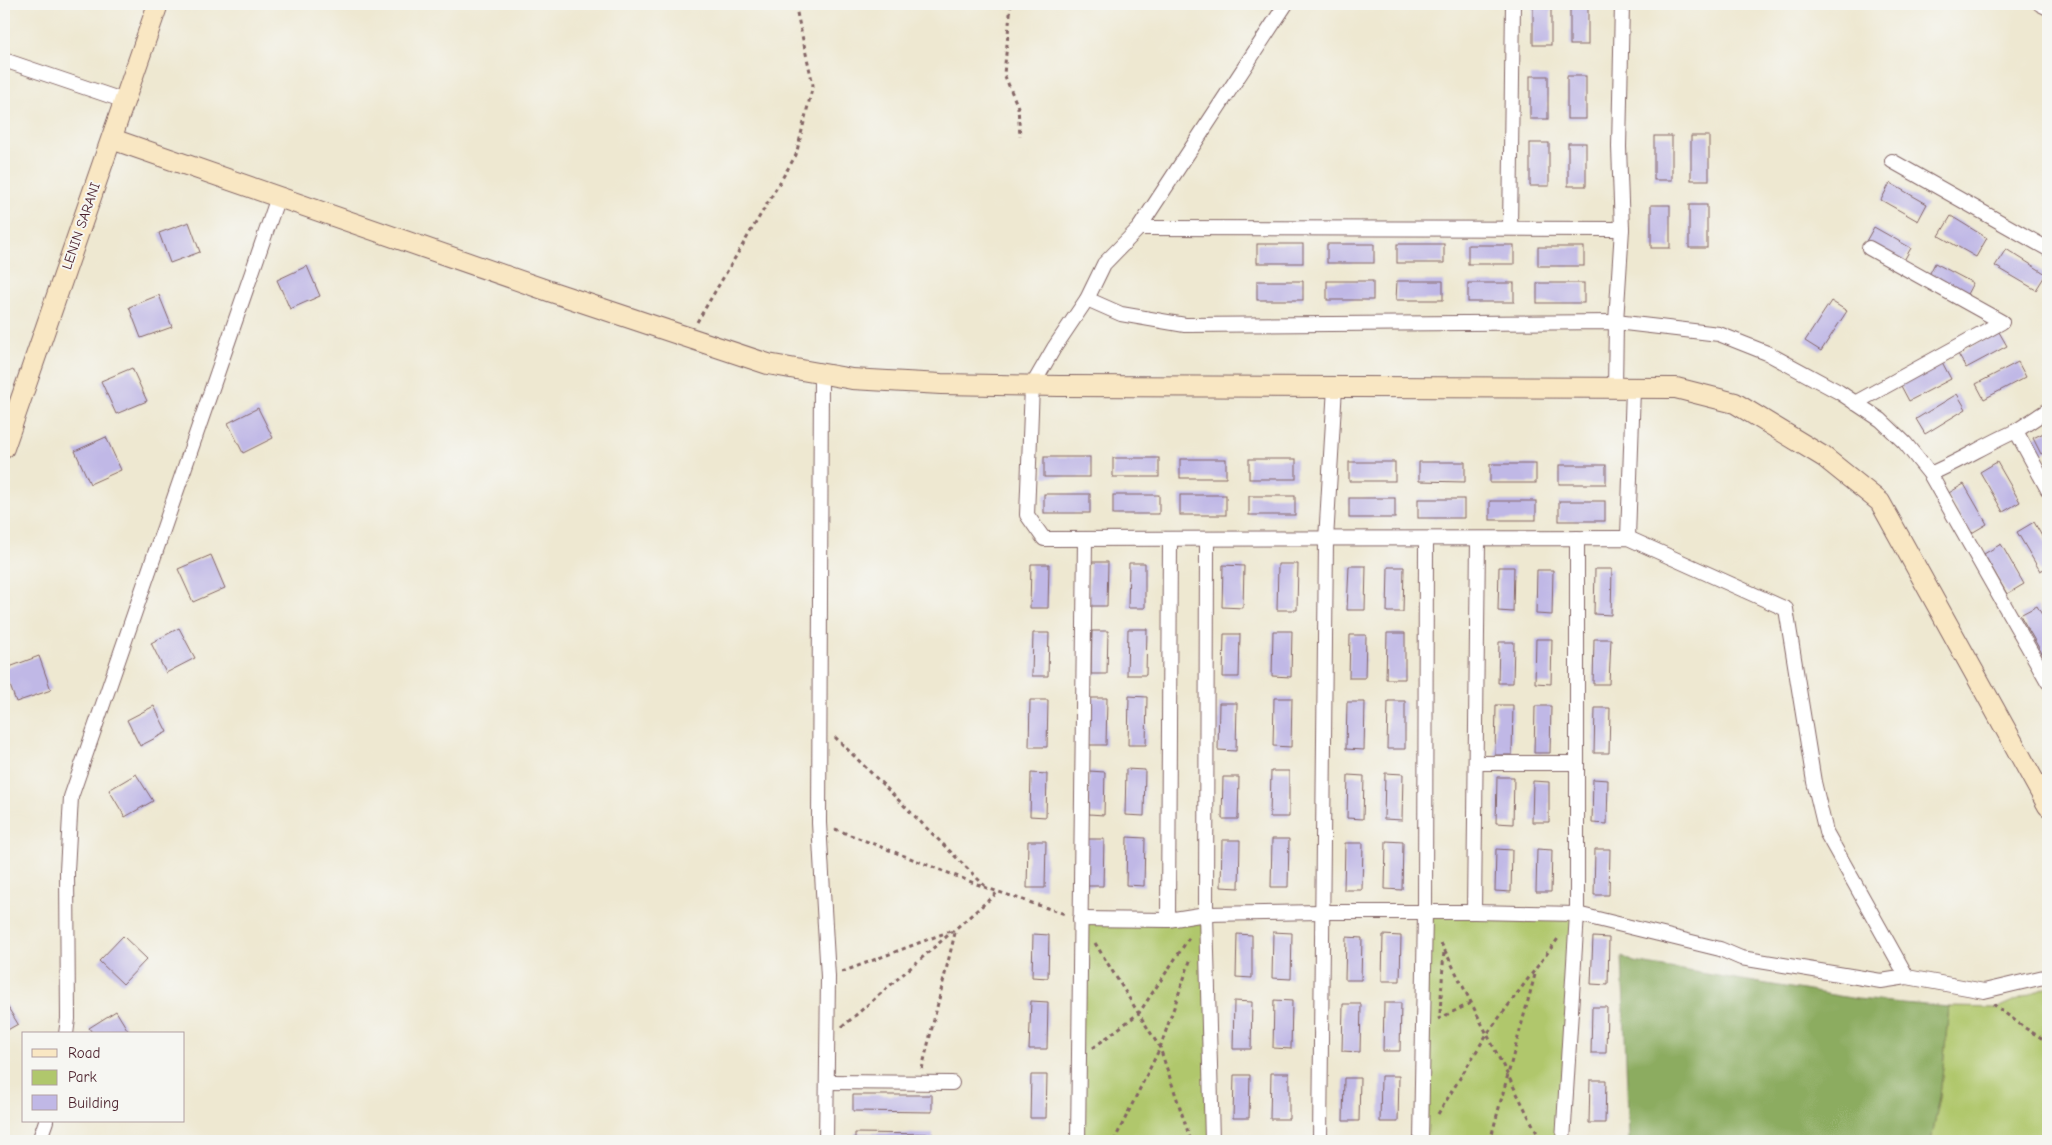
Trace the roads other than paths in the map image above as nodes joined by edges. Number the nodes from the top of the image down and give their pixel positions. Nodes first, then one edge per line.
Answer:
1 (158, 4) edge
2 (1286, 4) edge
3 (1513, 4) edge
4 (1622, 4) edge
5 (2040, 4) edge
6 (2048, 8) edge
7 (4, 60) edge
8 (125, 101) junction
9 (112, 139) junction
10 (1892, 161) dead end
11 (278, 197) junction
12 (1139, 228) junction
13 (1510, 228) junction
14 (1622, 229) junction
15 (1869, 248) dead end
16 (2048, 249) edge
17 (1087, 299) junction
18 (1616, 322) junction
19 (821, 374) junction
20 (1032, 386) junction
21 (1335, 387) junction
22 (1624, 388) junction
23 (1855, 403) junction
24 (2048, 410) edge
25 (2016, 431) junction
26 (4, 448) edge
27 (1930, 474) junction
28 (2048, 490) edge
29 (1577, 538) junction
30 (1628, 538) junction
31 (1085, 539) junction
32 (1170, 539) junction
33 (1426, 539) junction
34 (1478, 539) junction
35 (1207, 540) junction
36 (1326, 540) junction
37 (2048, 682) edge
38 (1476, 763) junction
39 (1577, 763) junction
40 (2048, 806) edge
41 (1322, 912) junction
42 (1425, 912) junction
43 (1474, 912) junction
44 (1206, 914) junction
45 (1577, 914) junction
46 (1080, 919) junction
47 (1168, 920) junction
48 (2048, 976) edge
49 (1907, 977) junction
50 (66, 1032) edge
51 (827, 1082) junction
52 (952, 1083) dead end
53 (46, 1122) edge
54 (1421, 1140) edge
55 (39, 1141) edge
56 (826, 1141) edge
57 (1078, 1141) edge
58 (1212, 1141) edge
59 (1320, 1141) edge
60 (1563, 1141) edge

1 - 8 street, LENIN SARANI
2 - 12 street
3 - 13 street
4 - 14 street
5 - 6 street
7 - 8 street
8 - 9 street, LENIN SARANI
9 - 11 street
9 - 26 street, LENIN SARANI
10 - 16 street
11 - 19 street
11 - 50 street
12 - 13 street
12 - 17 street
13 - 14 street
14 - 18 street
15 - 23 street
17 - 18 street
17 - 20 street
18 - 22 street
18 - 23 street
19 - 20 street
19 - 51 street
20 - 21 street
20 - 31 street
21 - 22 street
21 - 36 street
22 - 30 street
22 - 40 street
23 - 27 street
24 - 25 street
25 - 27 street
25 - 28 street
27 - 37 street
29 - 30 street
29 - 34 street
29 - 39 street
30 - 49 street
31 - 32 street
31 - 46 street
32 - 35 street
32 - 47 street
33 - 34 street
33 - 36 street
33 - 42 street
34 - 38 street
35 - 36 street
35 - 44 street
36 - 41 street
38 - 39 street
38 - 43 street
39 - 45 street
41 - 42 street
41 - 44 street
41 - 59 street
42 - 43 street
42 - 54 street
43 - 45 street
44 - 47 street
44 - 58 street
45 - 49 street
45 - 60 street
46 - 47 street
46 - 57 street
48 - 49 street
51 - 52 street
51 - 56 street
53 - 55 street

